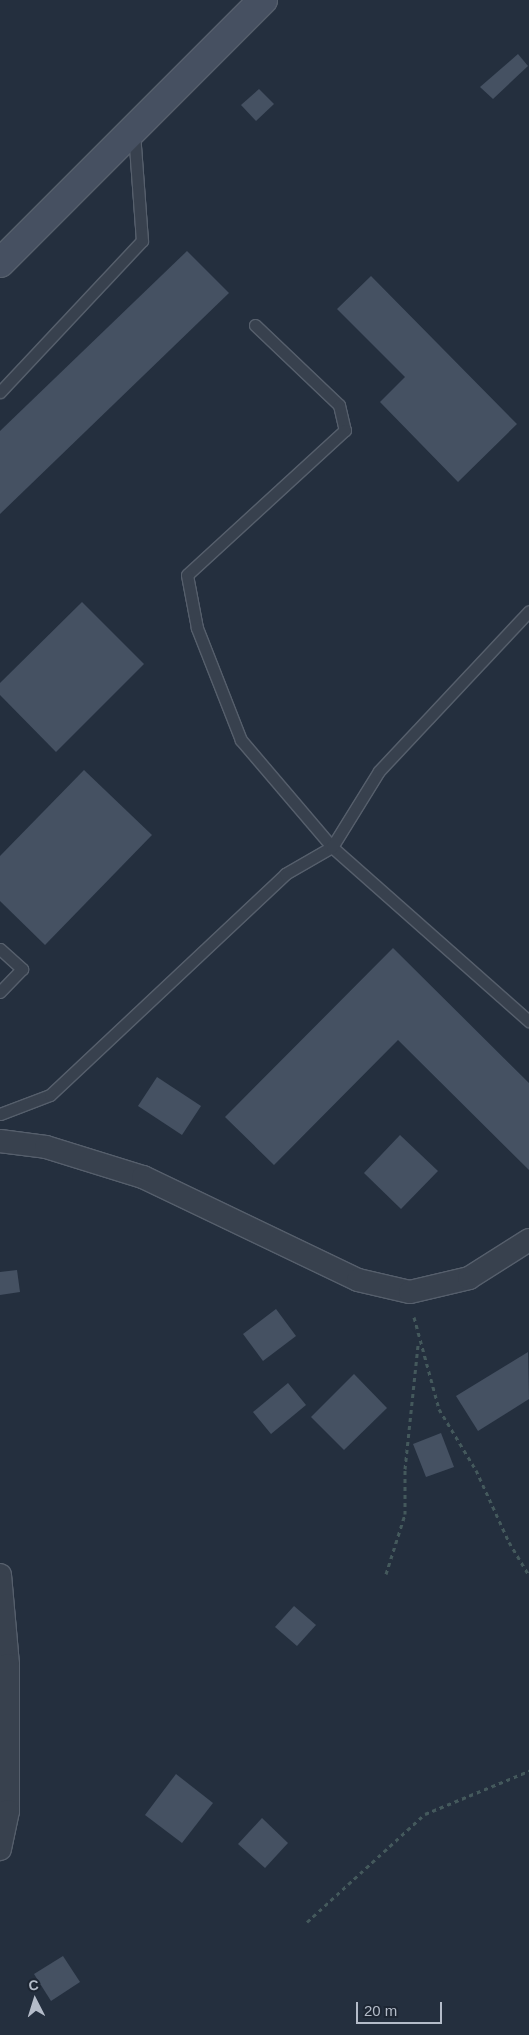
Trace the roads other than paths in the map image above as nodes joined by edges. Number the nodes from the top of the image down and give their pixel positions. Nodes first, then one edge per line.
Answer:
1 (263, 0) edge
2 (134, 129) junction
3 (0, 262) edge
4 (255, 325) dead end
5 (0, 392) edge
6 (529, 611) edge
7 (332, 847) junction
8 (0, 949) edge
9 (0, 992) edge
10 (529, 1021) edge
11 (0, 1114) edge
12 (0, 1141) edge
13 (529, 1240) edge
14 (0, 1575) edge
15 (0, 1848) edge

1 - 2 main road
2 - 3 main road
2 - 5 lane
4 - 7 lane
6 - 7 lane
7 - 10 lane
7 - 11 lane
8 - 9 lane
12 - 13 street
14 - 15 street

